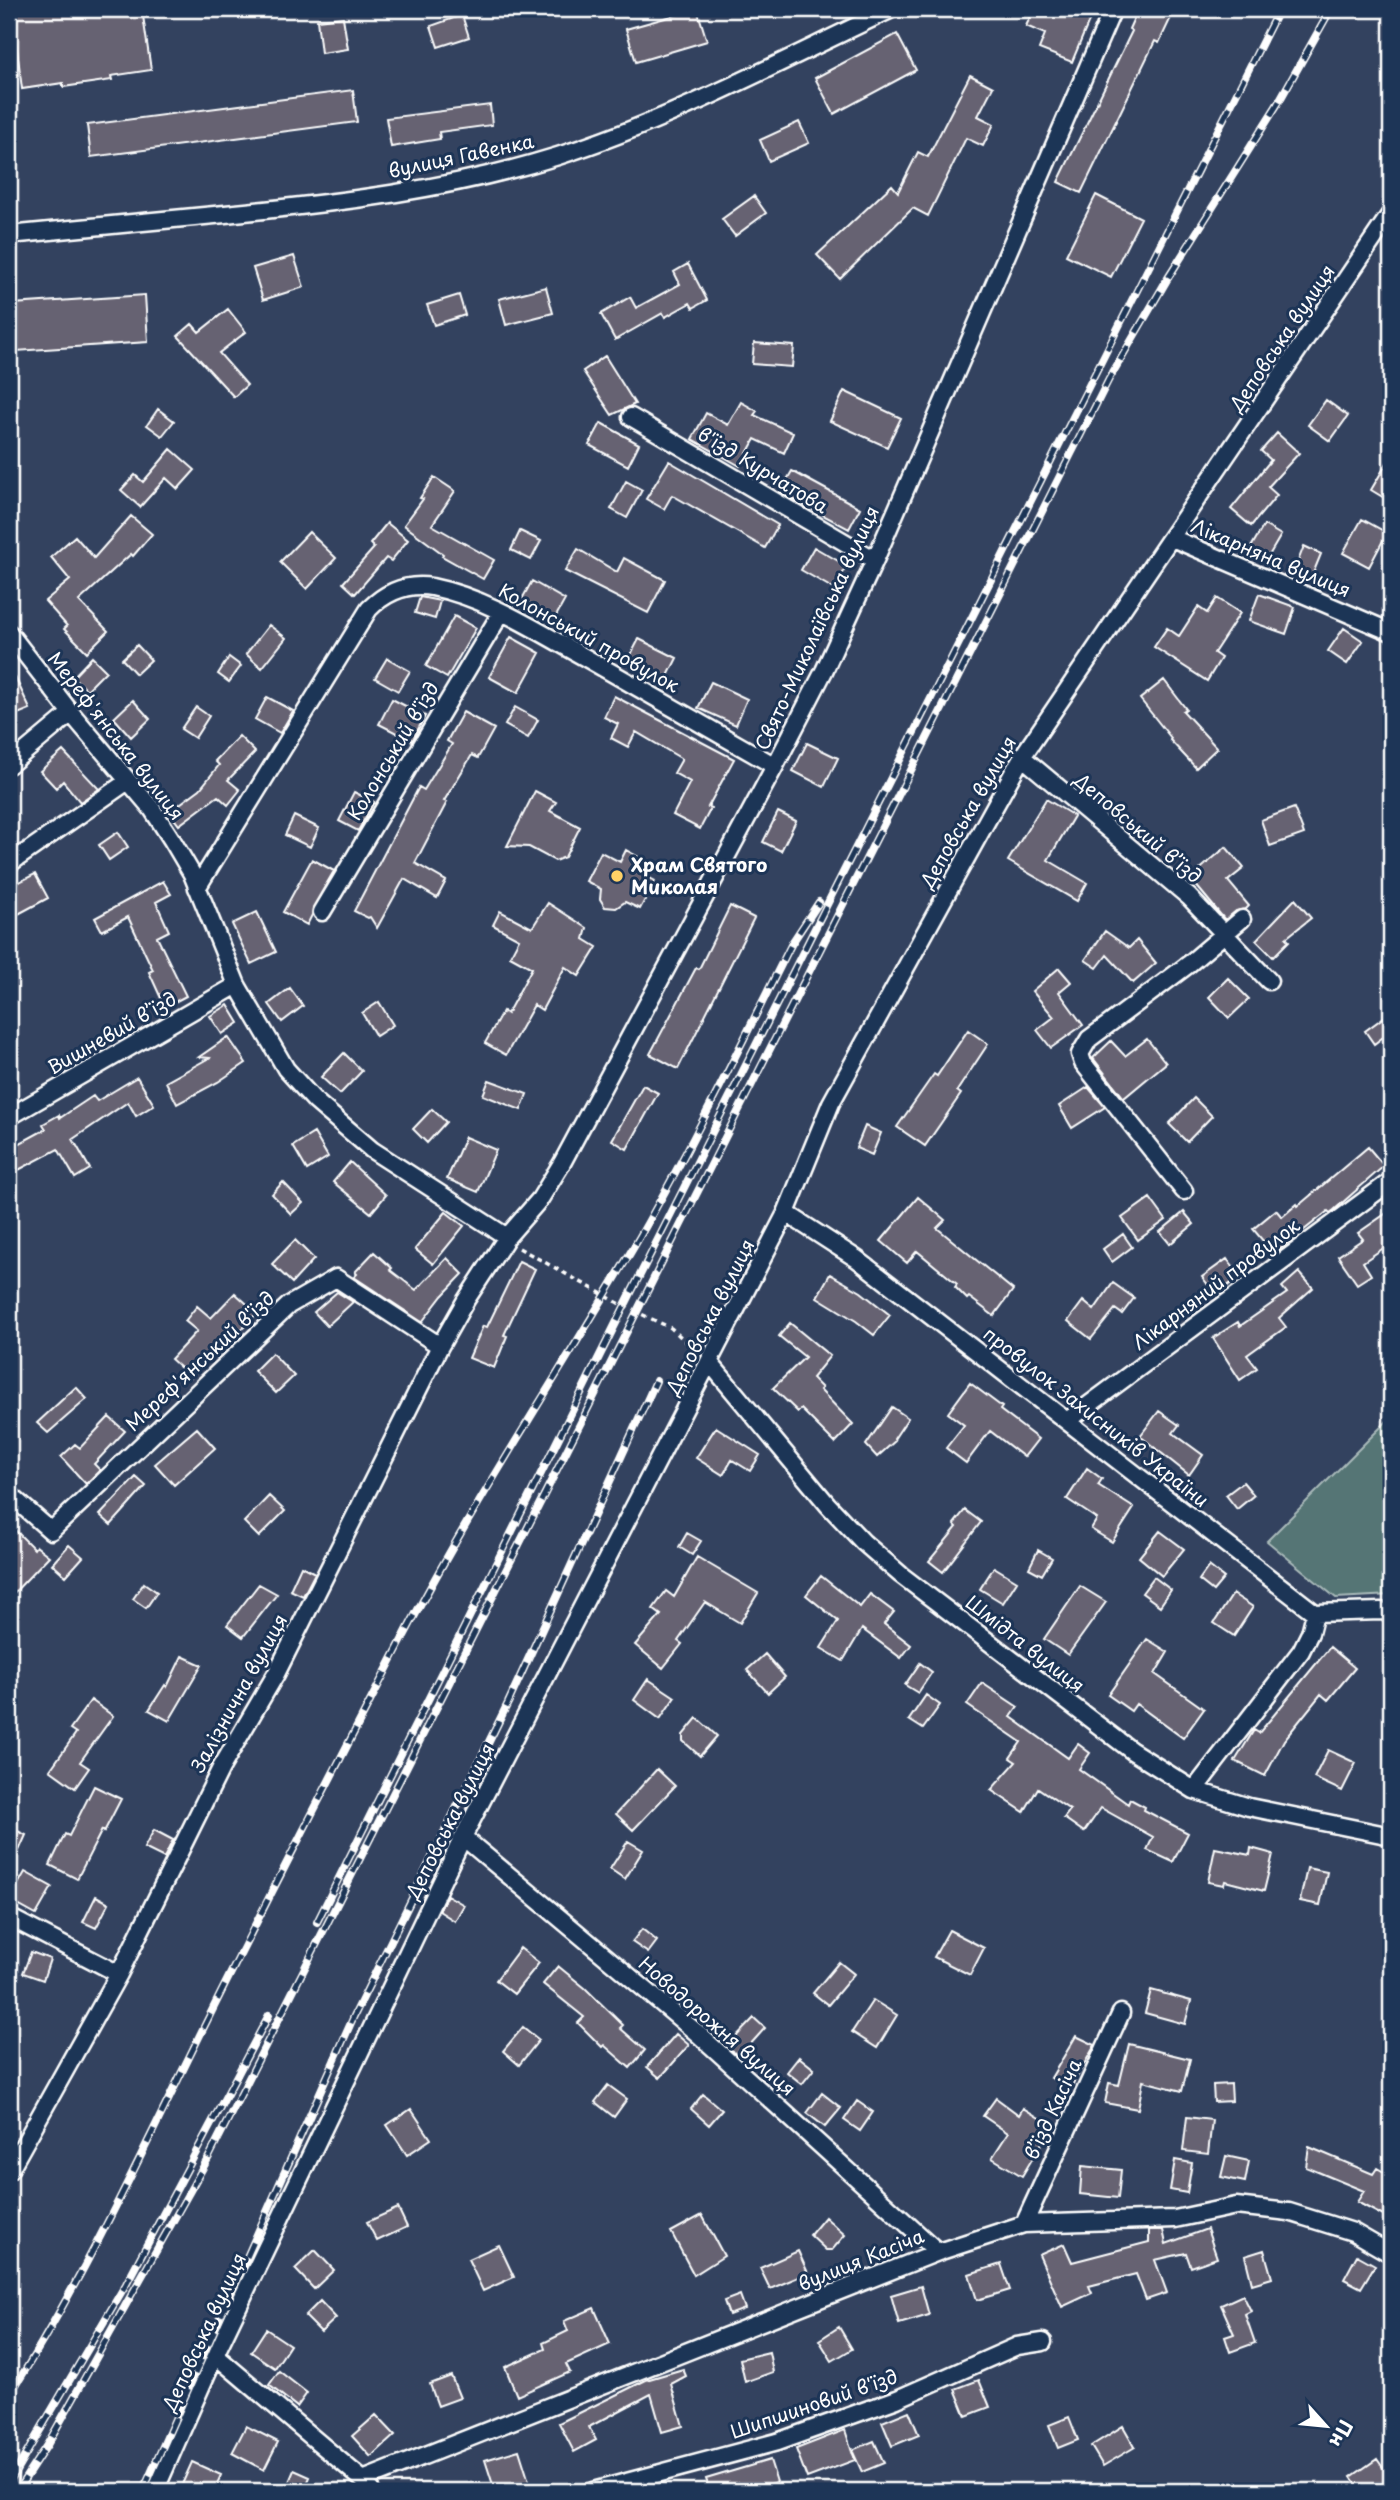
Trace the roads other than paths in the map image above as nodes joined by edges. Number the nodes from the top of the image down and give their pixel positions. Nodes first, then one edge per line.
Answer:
1 (892, 9) edge
2 (1113, 9) edge
3 (1391, 213) edge
4 (9, 234) edge
5 (631, 416) dead end
6 (1172, 538) junction
7 (875, 560) junction
8 (501, 613) junction
9 (1391, 632) edge
10 (9, 633) edge
11 (71, 713) junction
12 (1022, 757) junction
13 (9, 765) edge
14 (775, 766) junction
15 (128, 781) junction
16 (9, 864) edge
17 (197, 888) junction
18 (322, 912) dead end
19 (1242, 919) dead end
20 (1223, 935) junction
21 (1269, 981) dead end
22 (237, 985) junction
23 (9, 1117) edge
24 (1391, 1181) edge
25 (1184, 1191) dead end
26 (786, 1213) junction
27 (507, 1237) junction
28 (440, 1346) junction
29 (710, 1363) junction
30 (1067, 1421) junction
31 (9, 1494) edge
32 (1391, 1613) edge
33 (1315, 1614) junction
34 (1194, 1790) junction
35 (1391, 1836) edge
36 (463, 1837) junction
37 (9, 1917) edge
38 (120, 1974) junction
39 (1121, 2012) dead end
40 (9, 2171) edge
41 (1024, 2224) junction
42 (938, 2252) junction
43 (1391, 2254) edge
44 (1044, 2342) dead end
45 (215, 2355) junction
46 (367, 2486) edge
47 (155, 2491) edge
48 (593, 2491) edge

1 - 4 street, вулиця Гавенка
2 - 7 street, Свято-Миколаївська вулиця
3 - 6 street, Деповська вулиця
5 - 7 street, в'їзд Курчатова
6 - 9 street, Лікарняна вулиця
6 - 12 street, Деповська вулиця
7 - 14 street, Свято-Миколаївська вулиця
8 - 14 street, Колонський провулок
8 - 17 street, Колонський провулок
8 - 18 street, Колонський в'їзд
10 - 11 street, Мереф'янська вулиця
11 - 13 street
11 - 15 street, Мереф'янська вулиця
12 - 20 street, Деповський в’їзд
12 - 26 street, Деповська вулиця
14 - 27 street, Свято-Миколаївська вулиця
15 - 16 street
15 - 17 street, Мереф'янська вулиця
17 - 22 street, Мереф'янська вулиця
19 - 20 street
20 - 21 street, Деповський в’їзд
20 - 25 street
22 - 23 street, Вишневий в’їзд
22 - 27 street, Мереф'янська вулиця
24 - 30 street, Лікарняний провулок
26 - 29 street, Деповська вулиця
26 - 30 street, провулок Захисників України
27 - 28 street, Залізнична вулиця
28 - 31 street, Мереф'янський в'їзд
28 - 38 street, Залізнична вулиця
29 - 34 street, Шмідта вулиця
29 - 36 street, Деповська вулиця
30 - 33 street, провулок Захисників України
32 - 33 street
33 - 34 street
34 - 35 street, Шмідта вулиця
36 - 42 street, Новодорожня вулиця
36 - 45 street, Деповська вулиця
37 - 38 street
38 - 40 street, Залізнична вулиця
39 - 41 street, в’їзд Касіча
41 - 42 street, вулиця Касіча
41 - 43 street, вулиця Касіча
42 - 46 street, вулиця Касіча
44 - 48 street, Шипшиновий в'їзд
45 - 46 street
45 - 47 street, Деповська вулиця

